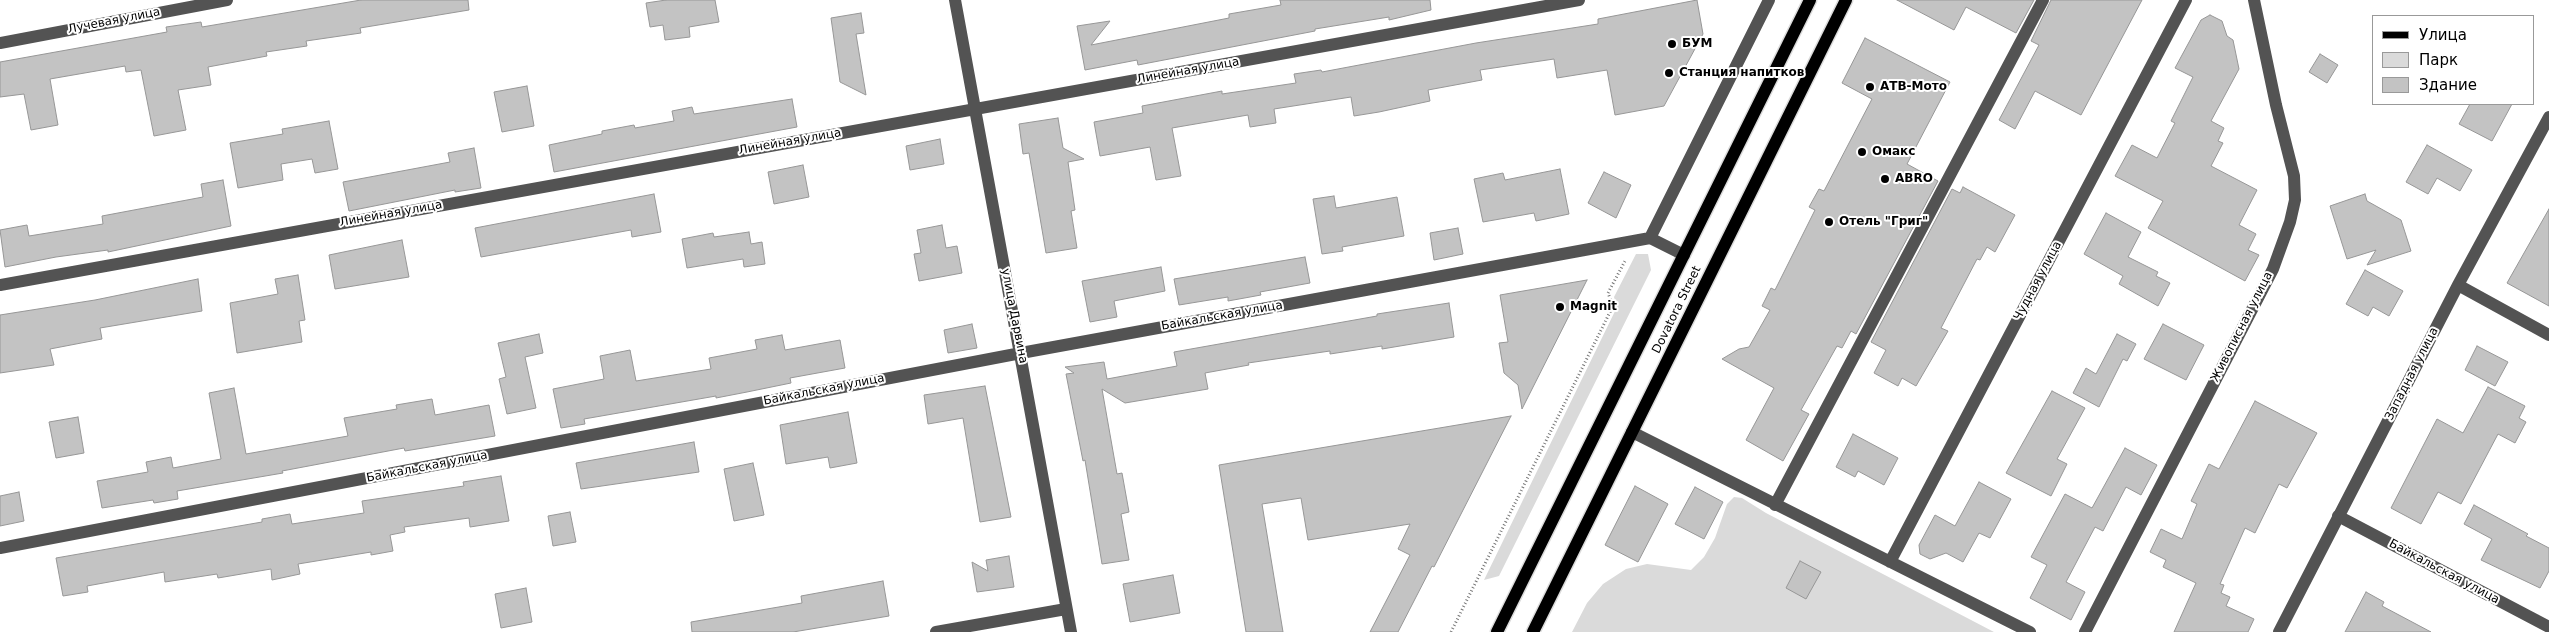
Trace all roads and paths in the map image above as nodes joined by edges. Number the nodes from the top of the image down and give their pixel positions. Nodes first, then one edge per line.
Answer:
1 (227, 0) edge
2 (955, 0) edge
3 (1579, 0) edge
4 (1769, 0) edge
5 (1810, 0) edge
6 (1846, 0) edge
7 (2043, 0) edge
8 (2186, 0) edge
9 (2254, 0) edge
10 (0, 43) edge
11 (974, 109) junction
12 (2549, 117) edge
13 (1650, 238) junction
14 (1635, 240) junction
15 (1684, 255) junction
16 (0, 285) edge
17 (2458, 285) junction
18 (2549, 335) edge
19 (1021, 353) junction
20 (1632, 432) junction
21 (1775, 504) junction
22 (2338, 516) junction
23 (0, 548) edge
24 (1890, 562) junction
25 (1066, 609) junction
26 (2549, 627) edge
27 (936, 632) edge
28 (1071, 632) edge
29 (1451, 632) edge
30 (1497, 632) edge
31 (1533, 632) edge
32 (2030, 632) edge
33 (2085, 632) edge
34 (2279, 632) edge

1 - 10 street, Лучевая улица
2 - 11 street, улица Дарвина
3 - 11 street, Линейная улица
4 - 13 street
5 - 15 main road, Dovatora Street
6 - 20 main road, Dovatora Street
7 - 21 street
8 - 24 street, Чудная улица
9 - 33 street, Живописная улица
11 - 16 street, Линейная улица
11 - 19 street, улица Дарвина
12 - 17 street, Западная улица
13 - 14 street, Байкальская улица
13 - 15 street, Dovatora Street
14 - 19 street, Байкальская улица
14 - 29 path
15 - 30 main road, Dovatora Street
17 - 18 street
17 - 22 street, Западная улица
19 - 23 street, Байкальская улица
19 - 25 street, улица Дарвина
20 - 21 street
20 - 31 main road, Dovatora Street
21 - 24 street
22 - 26 street, Байкальская улица
22 - 34 street, Западная улица
24 - 32 street
25 - 27 street
25 - 28 street, улица Дарвина

